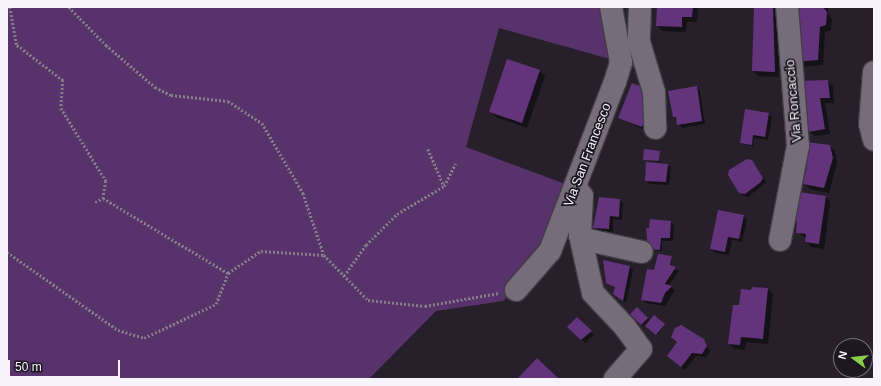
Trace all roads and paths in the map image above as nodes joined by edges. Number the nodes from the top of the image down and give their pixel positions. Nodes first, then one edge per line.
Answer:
1 (10, 7) edge
2 (69, 7) edge
3 (611, 7) edge
4 (640, 7) edge
5 (787, 7) edge
6 (874, 72) edge
7 (655, 128) dead end
8 (874, 140) edge
9 (428, 149) dead end
10 (455, 164) dead end
11 (444, 186) junction
12 (576, 188) junction
13 (102, 198) junction
14 (95, 202) dead end
15 (580, 235) junction
16 (780, 240) dead end
17 (7, 252) edge
18 (642, 252) dead end
19 (324, 255) junction
20 (228, 273) junction
21 (344, 276) junction
22 (516, 290) joint
23 (615, 379) edge

1 - 13 path
2 - 19 path
3 - 12 street, Via San Francesco
4 - 7 street
5 - 16 street, Via Roncaccio
6 - 8 street
9 - 11 path
10 - 11 path
11 - 21 path
12 - 15 street
12 - 22 street, Via San Francesco
13 - 14 path
13 - 20 path
15 - 18 street
15 - 23 street
17 - 20 path
19 - 20 path
19 - 21 path
21 - 22 path

